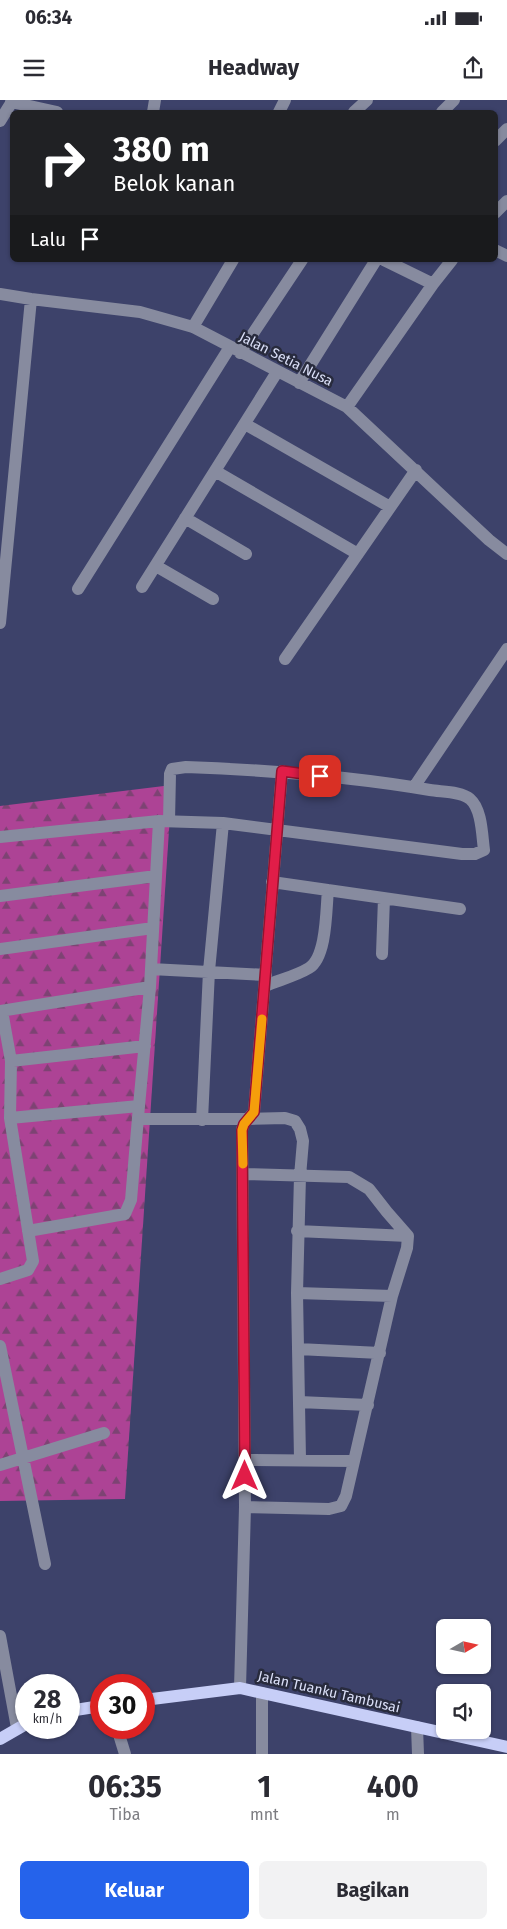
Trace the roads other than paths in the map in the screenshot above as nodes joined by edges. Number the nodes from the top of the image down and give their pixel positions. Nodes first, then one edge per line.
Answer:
1 (367, 100) edge
2 (454, 100) edge
3 (12, 101) edge
4 (49, 110) edge
5 (356, 110) edge
6 (444, 110) edge
7 (0, 121) edge
8 (507, 129) edge
9 (498, 138) edge
10 (507, 201) edge
11 (498, 210) edge
12 (232, 262) edge
13 (301, 262) edge
14 (375, 262) edge
15 (388, 262) edge
16 (450, 262) edge
17 (432, 284) junction
18 (0, 294) edge
19 (30, 299) junction
20 (192, 327) junction
21 (235, 350) junction
22 (277, 372) junction
23 (299, 383) junction
24 (347, 407) junction
25 (245, 424) junction
26 (416, 470) junction
27 (215, 471) junction
28 (390, 507) junction
29 (186, 518) junction
30 (246, 554) dead end
31 (358, 554) junction
32 (507, 554) edge
33 (156, 566) junction
34 (142, 587) dead end
35 (78, 589) dead end
36 (213, 599) dead end
37 (0, 623) edge
38 (507, 649) edge
39 (285, 659) dead end
40 (282, 771) junction
41 (414, 787) junction
42 (164, 821) junction
43 (223, 823) junction
44 (278, 829) junction
45 (0, 837) edge
46 (156, 876) junction
47 (272, 882) junction
48 (328, 890) junction
49 (0, 896) edge
50 (384, 898) junction
51 (460, 909) dead end
52 (153, 928) junction
53 (0, 949) edge
54 (382, 954) dead end
55 (151, 968) junction
56 (209, 971) junction
57 (265, 980) junction
58 (150, 988) junction
59 (1, 1011) edge
60 (145, 1046) junction
61 (11, 1061) junction
62 (5, 1102) edge
63 (139, 1112) junction
64 (10, 1118) junction
65 (248, 1119) junction
66 (202, 1120) junction
67 (243, 1174) junction
68 (300, 1176) junction
69 (28, 1231) junction
70 (297, 1231) junction
71 (408, 1236) junction
72 (0, 1279) edge
73 (296, 1293) junction
74 (392, 1296) junction
75 (0, 1346) edge
76 (298, 1349) junction
77 (380, 1353) junction
78 (299, 1402) junction
79 (368, 1405) junction
80 (104, 1433) dead end
81 (24, 1458) junction
82 (300, 1459) junction
83 (245, 1460) junction
84 (354, 1461) junction
85 (0, 1466) edge
86 (245, 1507) junction
87 (46, 1564) dead end
88 (0, 1636) edge
89 (240, 1688) junction
90 (262, 1693) junction
91 (15, 1697) edge
92 (155, 1699) edge
93 (417, 1727) junction
94 (15, 1730) edge
95 (0, 1739) edge
96 (120, 1739) edge
97 (507, 1747) edge
98 (125, 1754) edge
99 (262, 1754) edge
100 (418, 1754) edge

1 - 5 street
2 - 6 street
3 - 4 street
3 - 7 street
8 - 9 street
10 - 11 street
12 - 20 street
13 - 21 street
14 - 23 street
15 - 17 street
16 - 17 street
17 - 24 street
18 - 19 street, Jalan Setia Nusa
19 - 20 street, Jalan Setia Nusa
19 - 37 street
20 - 21 street, Jalan Setia Nusa
21 - 22 street, Jalan Setia Nusa
21 - 35 street
22 - 23 street, Jalan Setia Nusa
22 - 25 street
23 - 24 street, Jalan Setia Nusa
24 - 26 street, Jalan Setia Nusa
25 - 27 street
25 - 28 street
26 - 28 street
26 - 32 street, Jalan Setia Nusa
27 - 29 street
27 - 31 street
28 - 31 street
29 - 30 street
29 - 33 street
31 - 39 street
33 - 34 street
33 - 36 street
38 - 41 street
40 - 41 street
40 - 42 street
40 - 44 street
41 - 44 street
42 - 43 street
42 - 45 street
42 - 46 street
43 - 44 street
43 - 56 street
44 - 47 street
46 - 49 street
46 - 52 street
47 - 48 street
47 - 57 street
48 - 50 street
48 - 57 street
50 - 51 street
50 - 54 street
52 - 53 street
52 - 55 street
55 - 56 street
55 - 58 street
56 - 57 street
56 - 66 street
57 - 65 street
58 - 59 street
58 - 60 street
59 - 61 street
60 - 61 street
60 - 63 street
61 - 62 street
62 - 64 street
63 - 64 street
63 - 66 street
63 - 69 street
64 - 69 street
65 - 66 street
65 - 67 street
65 - 68 street
67 - 68 street
67 - 83 street
68 - 70 street
68 - 71 street
69 - 72 street
70 - 71 street
70 - 73 street
71 - 74 street
73 - 74 street
73 - 76 street
74 - 77 street
75 - 81 street
76 - 77 street
76 - 78 street
77 - 79 street
78 - 79 street
78 - 82 street
79 - 84 street
80 - 81 street
81 - 85 street
81 - 87 street
82 - 83 street
82 - 84 street
83 - 86 street
84 - 86 street
86 - 89 street
88 - 91 street
89 - 90 main road, Jalan Tuanku Tambusai
89 - 92 main road, Jalan Tuanku Tambusai
90 - 93 main road, Jalan Tuanku Tambusai
90 - 99 street
93 - 97 main road, Jalan Tuanku Tambusai
93 - 100 street
94 - 95 main road
96 - 98 street

